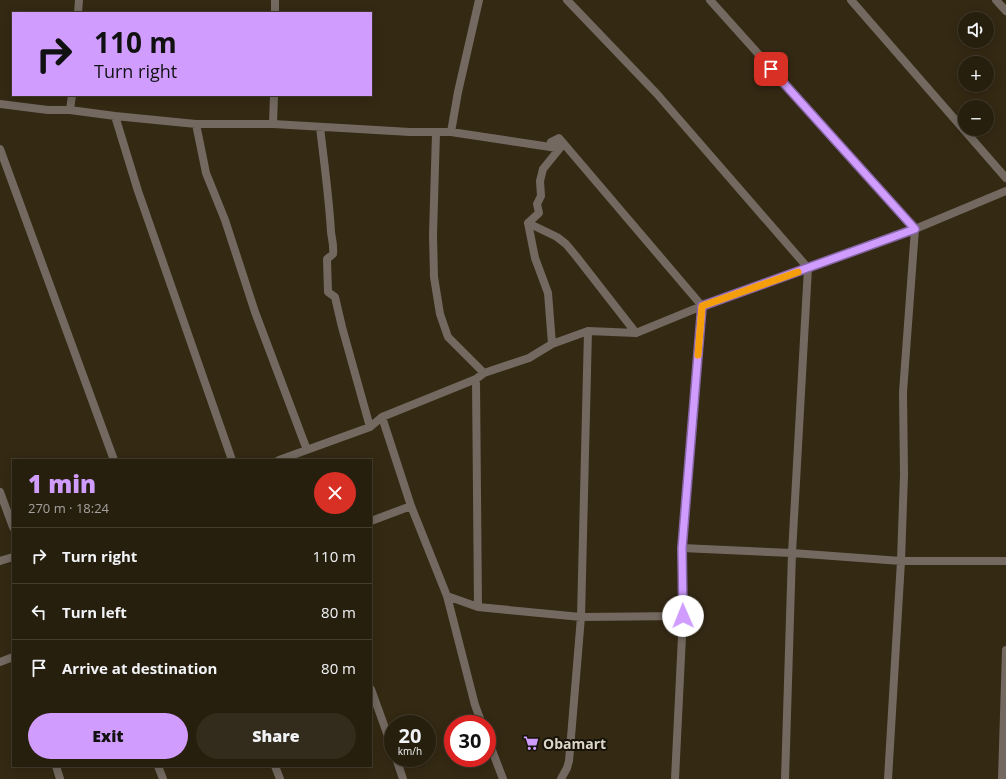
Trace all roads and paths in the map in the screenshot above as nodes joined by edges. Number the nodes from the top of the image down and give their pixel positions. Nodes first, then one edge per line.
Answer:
1 (79, 0) edge
2 (275, 0) edge
3 (479, 0) edge
4 (567, 0) edge
5 (710, 0) edge
6 (851, 0) edge
7 (996, 0) edge
8 (1006, 11) edge
9 (78, 12) edge
10 (275, 12) edge
11 (72, 96) edge
12 (274, 96) edge
13 (0, 104) edge
14 (70, 110) junction
15 (115, 116) junction
16 (196, 124) junction
17 (274, 124) junction
18 (320, 127) junction
19 (451, 132) junction
20 (436, 133) junction
21 (560, 148) junction
22 (0, 149) edge
23 (4, 173) edge
24 (1006, 178) edge
25 (1006, 191) edge
26 (528, 223) junction
27 (915, 229) junction
28 (808, 268) junction
29 (702, 306) junction
30 (588, 331) junction
31 (636, 333) junction
32 (552, 344) junction
33 (484, 373) junction
34 (476, 379) junction
35 (382, 417) junction
36 (370, 427) junction
37 (307, 450) junction
38 (114, 459) edge
39 (232, 459) edge
40 (282, 459) edge
41 (0, 492) edge
42 (411, 506) junction
43 (372, 521) edge
44 (12, 524) edge
45 (682, 548) junction
46 (792, 553) junction
47 (12, 557) edge
48 (0, 561) edge
49 (901, 561) junction
50 (1006, 561) edge
51 (447, 596) junction
52 (478, 607) junction
53 (683, 616) junction
54 (581, 618) junction
55 (1006, 650) edge
56 (12, 657) edge
57 (0, 662) edge
58 (372, 692) edge
59 (479, 715) edge
60 (384, 725) edge
61 (496, 761) edge
62 (56, 767) edge
63 (158, 767) edge
64 (275, 767) edge
65 (399, 767) edge
66 (60, 779) edge
67 (163, 779) edge
68 (280, 779) edge
69 (403, 779) edge
70 (503, 779) edge
71 (562, 779) edge
72 (675, 779) edge
73 (785, 779) edge
74 (888, 779) edge
75 (1002, 779) edge

1 - 9 street
2 - 10 street
3 - 19 street
4 - 28 street
5 - 27 street
6 - 24 street
7 - 8 street
11 - 14 street
12 - 17 street
13 - 14 street
14 - 15 street
15 - 16 street
15 - 39 street
16 - 17 street
16 - 37 street
17 - 18 street
18 - 20 street
18 - 36 street
19 - 20 street
19 - 21 street
20 - 33 street
21 - 26 street
21 - 29 street
22 - 23 street
23 - 38 street
25 - 27 street
26 - 31 street
26 - 32 street
27 - 28 street
27 - 49 street
28 - 29 street
28 - 46 street
29 - 31 street
29 - 45 street
30 - 31 street
30 - 32 street
30 - 54 street
32 - 33 street
33 - 34 street
34 - 35 street
34 - 52 street
35 - 36 street
35 - 42 street
36 - 37 street
37 - 40 street
41 - 44 street
42 - 43 street
42 - 51 street
45 - 46 street
45 - 53 street
46 - 49 street
46 - 73 street
47 - 48 street
49 - 50 street
49 - 74 street
51 - 52 street
51 - 59 street
52 - 54 street
53 - 54 street
53 - 72 street
54 - 71 street
55 - 75 street
56 - 57 street
58 - 60 street
61 - 70 street
62 - 66 street
63 - 67 street
64 - 68 street
65 - 69 street

